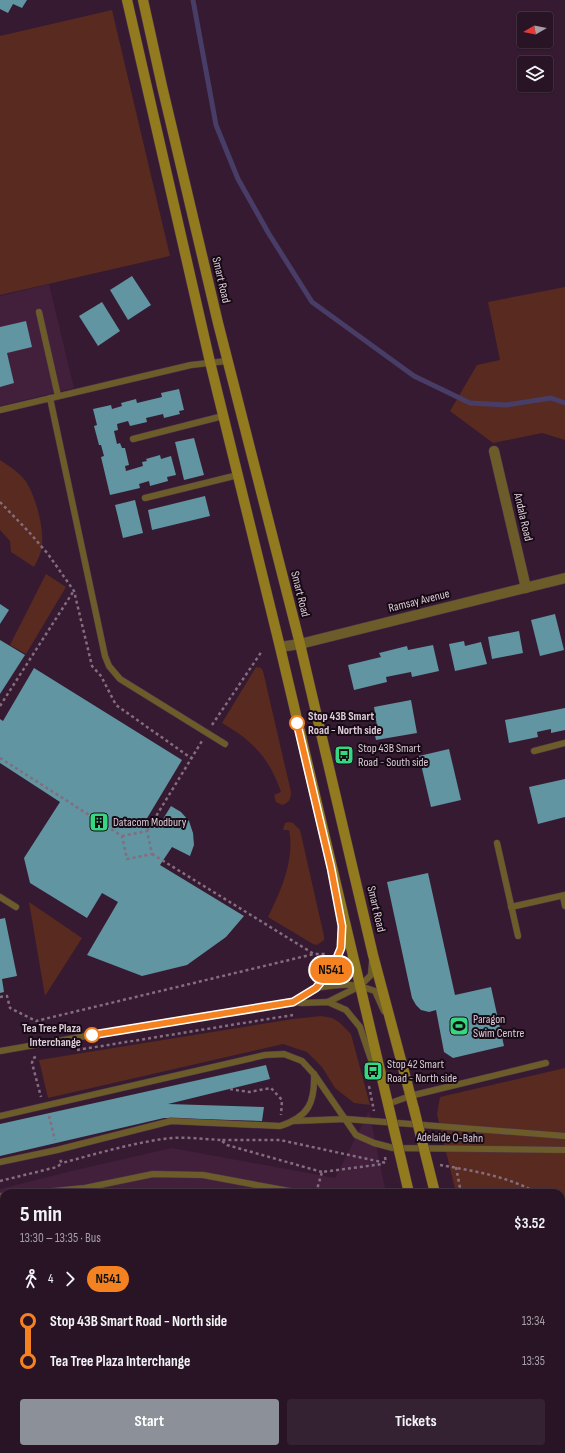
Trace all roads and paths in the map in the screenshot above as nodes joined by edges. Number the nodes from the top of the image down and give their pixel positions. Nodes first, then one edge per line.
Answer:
1 (126, 0) edge
2 (143, 0) edge
3 (39, 312) dead end
4 (227, 361) junction
5 (210, 362) junction
6 (58, 396) junction
7 (50, 398) junction
8 (0, 410) edge
9 (223, 416) junction
10 (133, 439) dead end
11 (494, 451) dead end
12 (238, 475) junction
13 (145, 498) dead end
14 (565, 578) edge
15 (526, 588) junction
16 (74, 591) dead end
17 (300, 644) junction
18 (280, 647) junction
19 (0, 706) edge
20 (565, 743) edge
21 (225, 744) dead end
22 (534, 751) dead end
23 (0, 758) edge
24 (122, 836) junction
25 (497, 843) dead end
26 (152, 854) junction
27 (331, 868) junction
28 (564, 896) edge
29 (0, 897) edge
30 (565, 906) edge
31 (16, 907) dead end
32 (511, 907) junction
33 (518, 936) dead end
34 (314, 954) junction
35 (331, 954) dead end
36 (373, 954) junction
37 (360, 986) junction
38 (316, 988) junction
39 (0, 997) edge
40 (293, 1002) junction
41 (328, 1002) junction
42 (0, 1051) edge
43 (399, 1052) junction
44 (546, 1063) dead end
45 (314, 1074) junction
46 (230, 1088) dead end
47 (410, 1096) junction
48 (388, 1104) junction
49 (281, 1115) dead end
50 (0, 1116) edge
51 (346, 1119) junction
52 (294, 1121) junction
53 (565, 1136) edge
54 (565, 1150) edge
55 (0, 1162) edge
56 (62, 1163) dead end
57 (386, 1163) junction
58 (393, 1163) dead end
59 (435, 1164) dead end
60 (456, 1167) junction
61 (322, 1172) junction
62 (0, 1181) edge
63 (93, 1189) edge
64 (277, 1189) edge
65 (317, 1189) edge
66 (408, 1189) edge
67 (434, 1189) edge
68 (460, 1189) edge
69 (530, 1189) edge

1 - 5 main road
2 - 4 main road, Smart Road
3 - 6 lane
4 - 5 lane
4 - 17 main road, Smart Road
5 - 6 lane
5 - 9 main road
6 - 7 lane
7 - 8 lane
7 - 21 lane
9 - 10 lane
9 - 12 main road
11 - 15 street, Andala Road
12 - 13 lane
12 - 18 main road
14 - 15 street, Ramsay Avenue
15 - 17 street, Ramsay Avenue
16 - 19 path
17 - 18 street, Ramsay Avenue
17 - 36 main road, Smart Road
18 - 27 main road
20 - 22 lane
23 - 24 path
24 - 26 path
24 - 26 path
25 - 32 lane
26 - 34 path
27 - 37 main road
27 - 38 lane
28 - 30 lane
28 - 32 lane
29 - 31 lane
32 - 33 lane
34 - 35 path
34 - 39 path
36 - 37 lane
36 - 43 main road, Smart Road
37 - 38 lane
37 - 41 lane
37 - 43 lane
37 - 48 main road
38 - 40 lane
40 - 41 lane
40 - 42 lane
41 - 48 lane
43 - 47 main road, Smart Road
44 - 47 lane
45 - 50 lane
45 - 51 lane, Adelaide O-Bahn
45 - 52 lane
46 - 49 path
47 - 48 lane
47 - 67 main road, Smart Road, bridge
48 - 66 main road, bridge
51 - 52 lane, Adelaide O-Bahn
51 - 53 lane, Adelaide O-Bahn
51 - 54 lane, Adelaide O-Bahn
52 - 55 lane
56 - 62 path
57 - 58 path
57 - 61 path
57 - 61 path
59 - 60 path
60 - 68 path
60 - 69 path
61 - 65 path
63 - 64 lane

